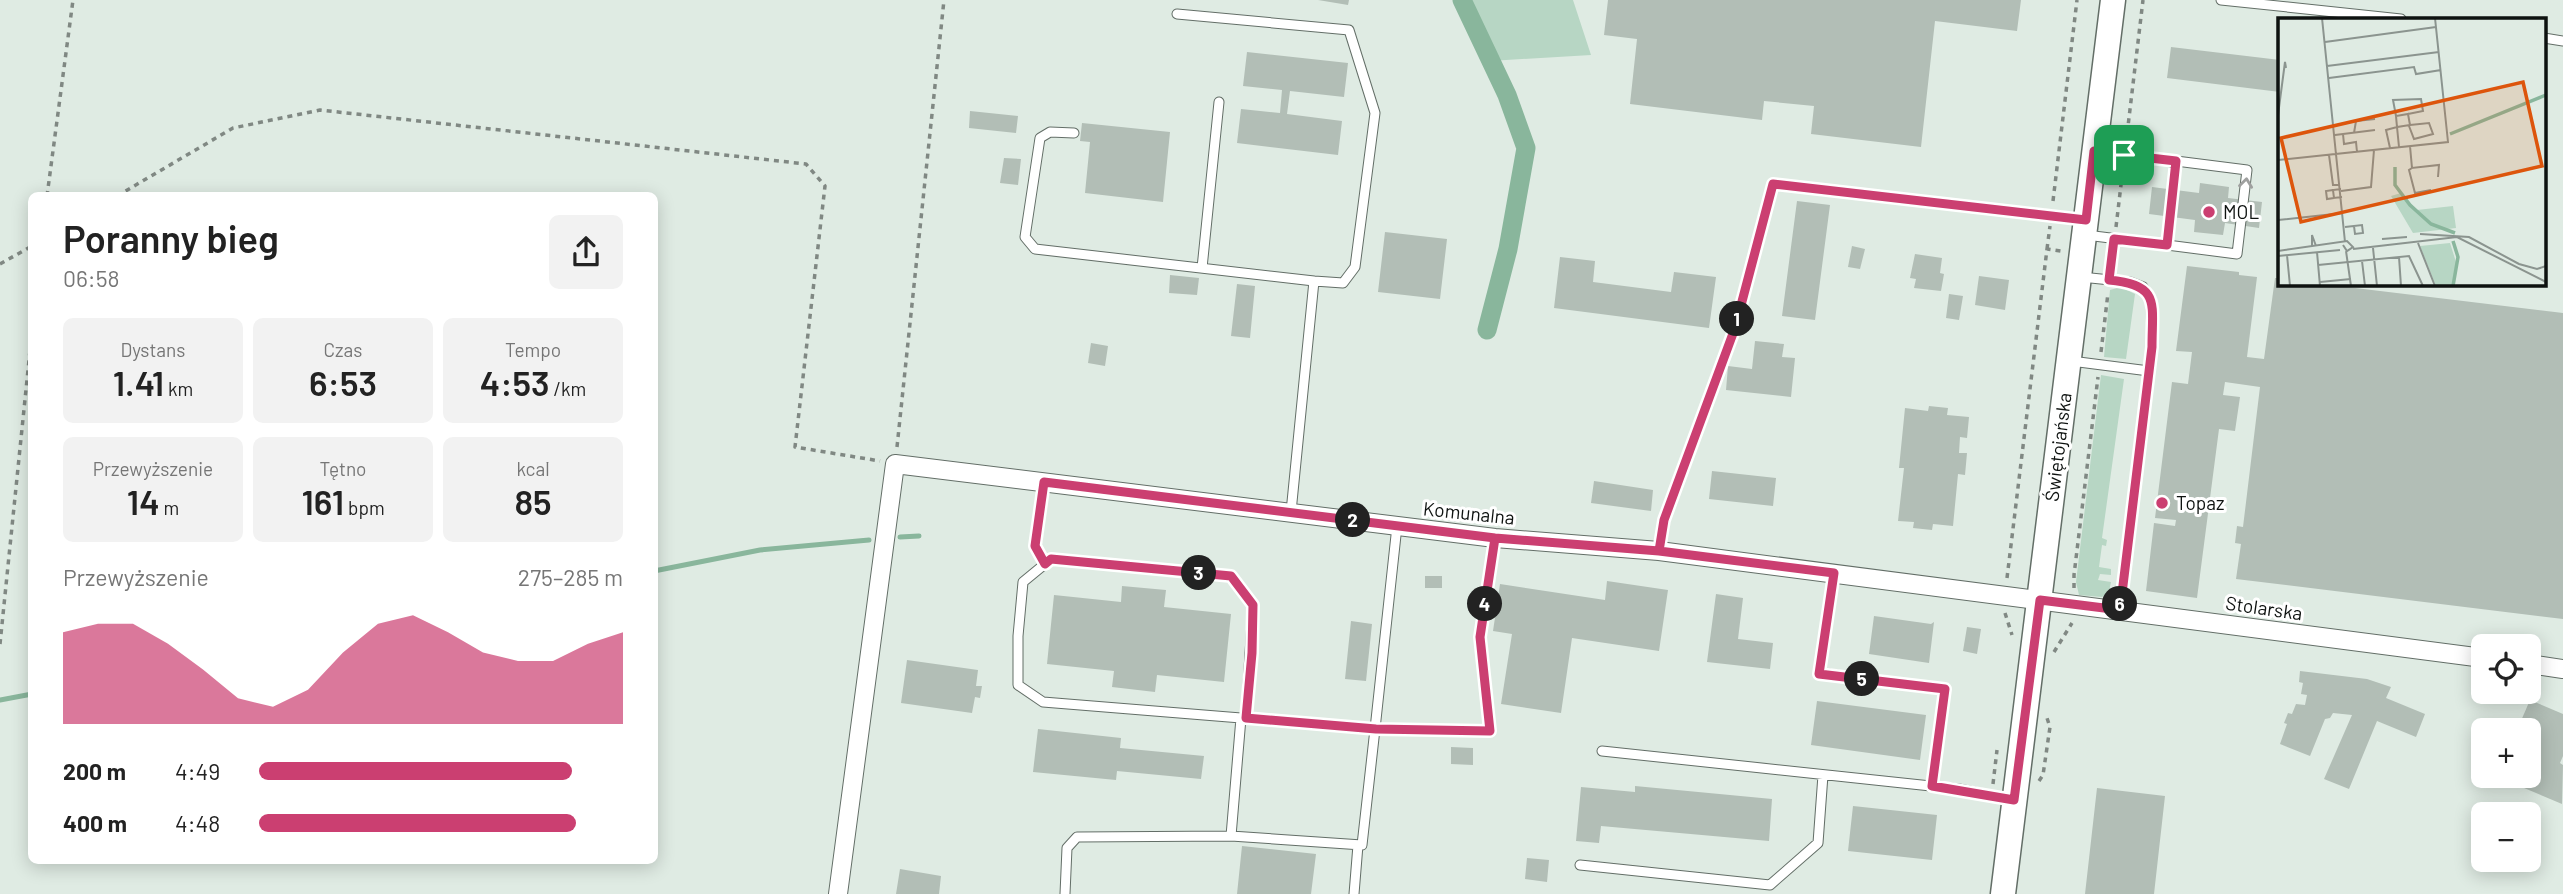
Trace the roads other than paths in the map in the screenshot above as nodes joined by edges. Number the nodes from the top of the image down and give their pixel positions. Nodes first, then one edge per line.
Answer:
1 (2113, 0) edge
2 (2221, 0) edge
3 (1177, 14) dead end
4 (2392, 18) edge
5 (1219, 102) dead end
6 (1074, 133) dead end
7 (2094, 151) junction
8 (2176, 161) junction
9 (2167, 245) junction
10 (2083, 246) junction
11 (1202, 268) junction
12 (1314, 281) junction
13 (2069, 360) junction
14 (2149, 371) junction
15 (1044, 482) junction
16 (1291, 512) junction
17 (1397, 526) junction
18 (1495, 538) junction
19 (1659, 551) junction
20 (1045, 564) junction
21 (1834, 573) junction
22 (2040, 600) junction
23 (2120, 610) junction
24 (2471, 656) edge
25 (2541, 666) edge
26 (2563, 669) edge
27 (1243, 718) junction
28 (1376, 729) junction
29 (1602, 751) dead end
30 (1822, 775) junction
31 (1932, 786) junction
32 (2014, 800) junction
33 (1231, 836) junction
34 (1358, 845) junction
35 (1580, 865) dead end
36 (838, 894) edge
37 (1065, 894) edge
38 (1354, 894) edge
39 (2003, 894) edge

1 - 7 street, Świętojańska
2 - 4 lane
3 - 12 lane
5 - 11 lane
6 - 11 lane
7 - 8 lane
7 - 10 street, Świętojańska
8 - 9 lane
9 -> 8 lane
9 - 10 lane
10 - 13 street, Świętojańska
10 - 14 lane
10 - 19 lane
11 - 12 lane
12 - 16 lane
13 - 14 lane
13 - 22 street, Świętojańska
14 - 23 lane
15 - 16 street, Komunalna
15 - 20 lane
15 - 36 street, Komunalna
16 - 17 street, Komunalna
17 - 18 street, Komunalna
17 - 28 lane
18 - 19 street, Komunalna
18 - 28 lane
19 - 21 street, Komunalna
20 - 27 lane
20 - 27 lane
21 - 22 street, Komunalna
21 - 31 lane
22 - 23 street, Stolarska
22 - 32 street, Świętojańska
23 - 24 street, Stolarska
25 - 26 street
27 - 28 lane
27 - 33 lane
28 - 34 lane
29 - 30 lane
30 - 31 lane
30 - 35 lane
31 - 32 lane
32 - 39 street, Świętojańska
33 - 34 lane
33 - 37 lane
34 - 38 lane

